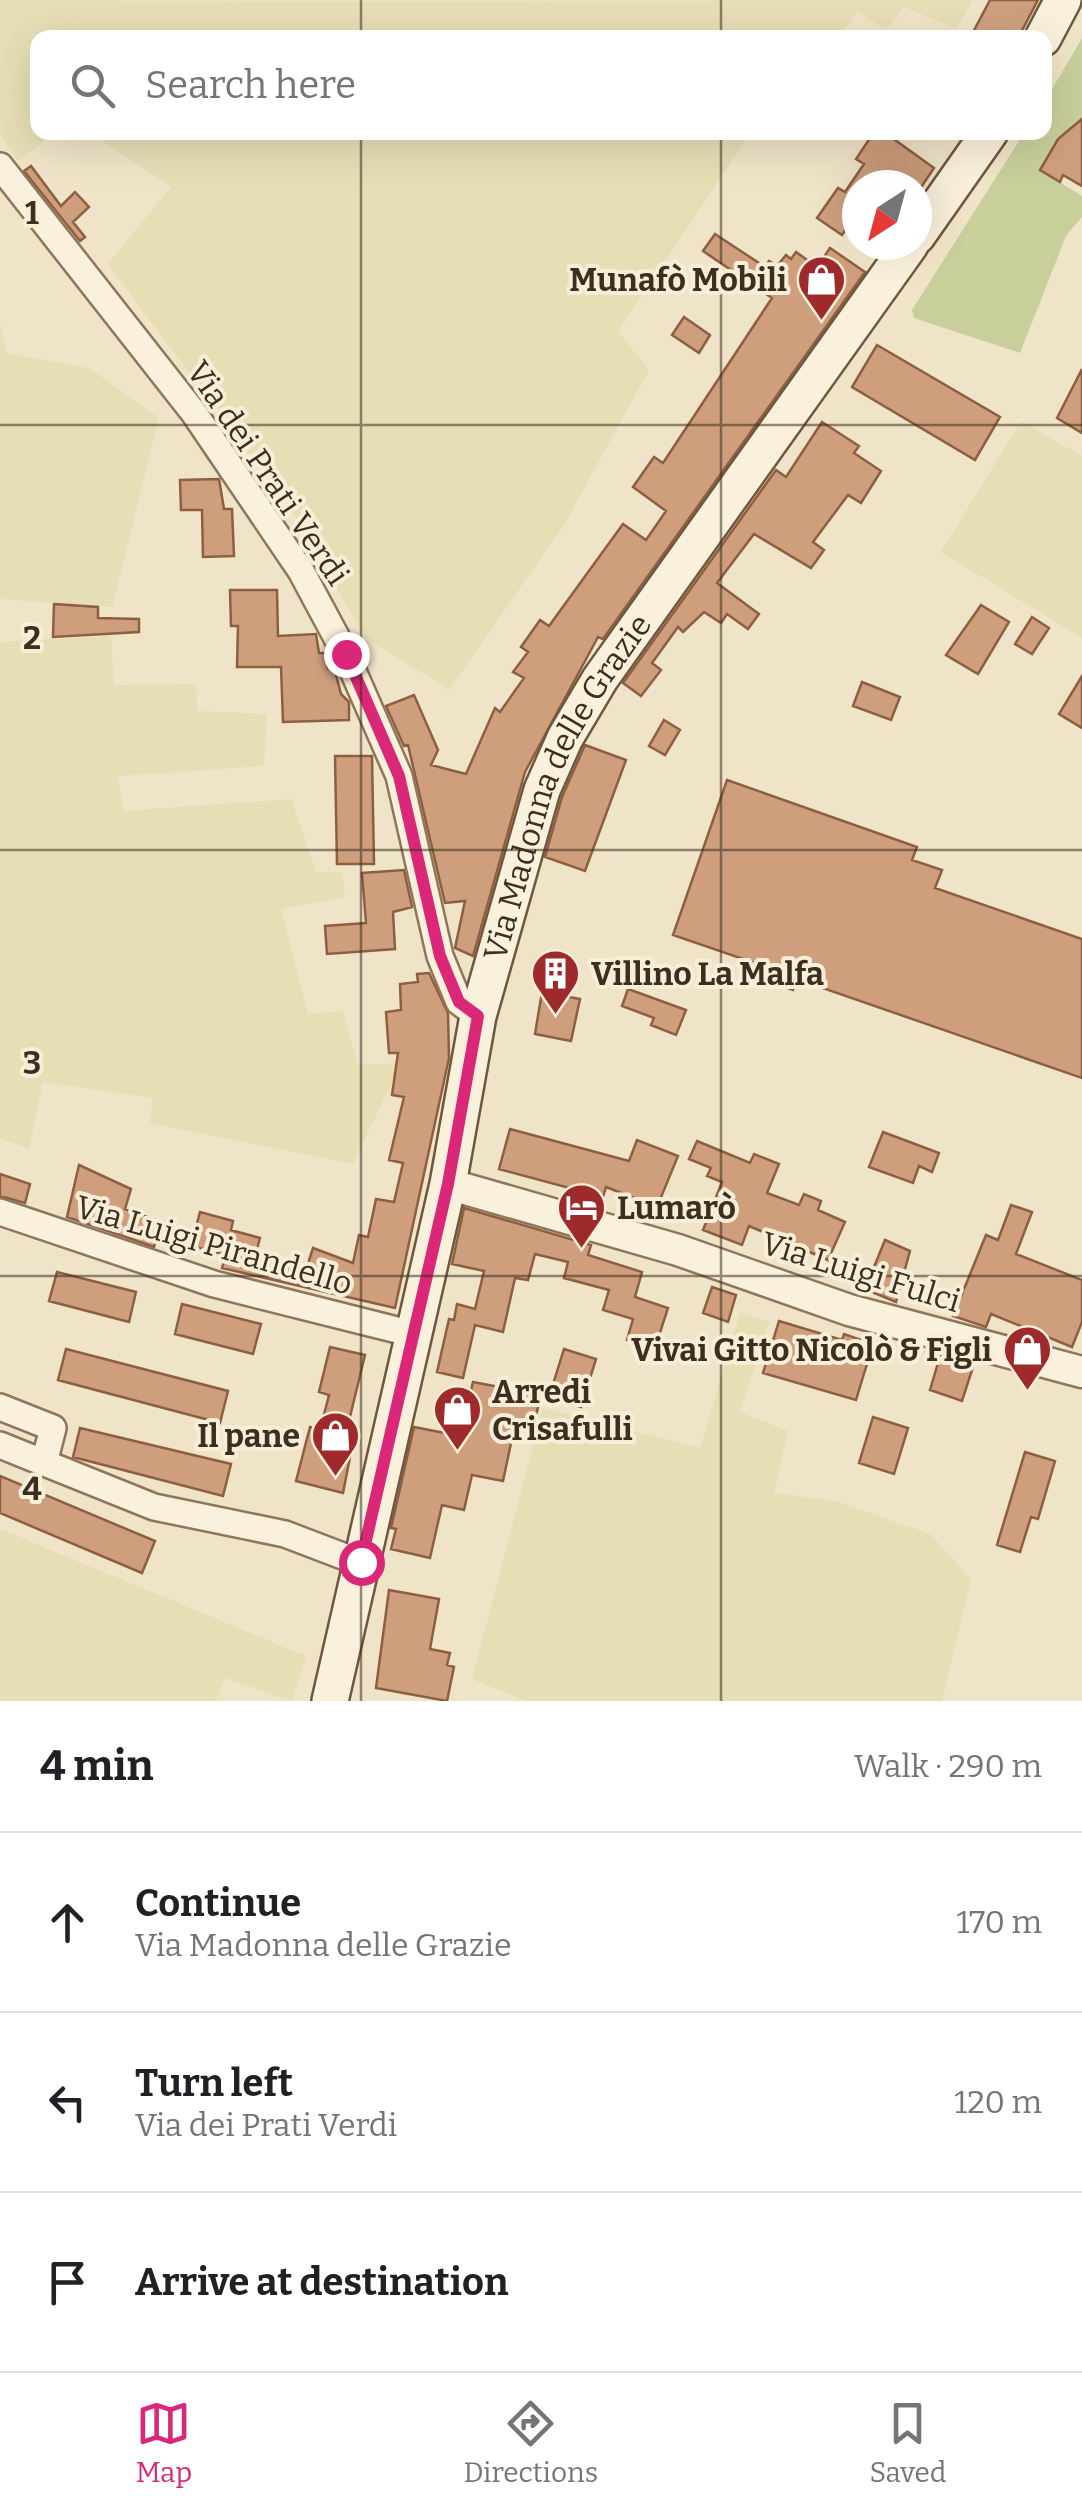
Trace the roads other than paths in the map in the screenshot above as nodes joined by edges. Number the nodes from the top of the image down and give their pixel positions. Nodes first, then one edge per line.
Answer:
1 (1064, 0) edge
2 (1047, 30) edge
3 (984, 140) edge
4 (0, 166) edge
5 (932, 215) edge
6 (899, 260) edge
7 (478, 1016) junction
8 (448, 1184) junction
9 (0, 1212) edge
10 (413, 1334) junction
11 (1082, 1372) edge
12 (0, 1407) edge
13 (0, 1445) edge
14 (44, 1462) junction
15 (361, 1562) junction
16 (330, 1701) edge

1 - 2 main road
3 - 5 main road
4 - 7 street, Via dei Prati Verdi
6 - 7 main road, Via Madonna delle Grazie
7 - 8 main road, Via Madonna delle Grazie
8 - 10 main road, Via Madonna delle Grazie
8 - 11 street, Via Luigi Fulci
9 - 10 street, Via Luigi Pirandello
10 - 15 main road, Via Madonna delle Grazie
12 - 14 street
13 - 14 street
14 - 15 street
15 - 16 main road, Via Madonna delle Grazie

